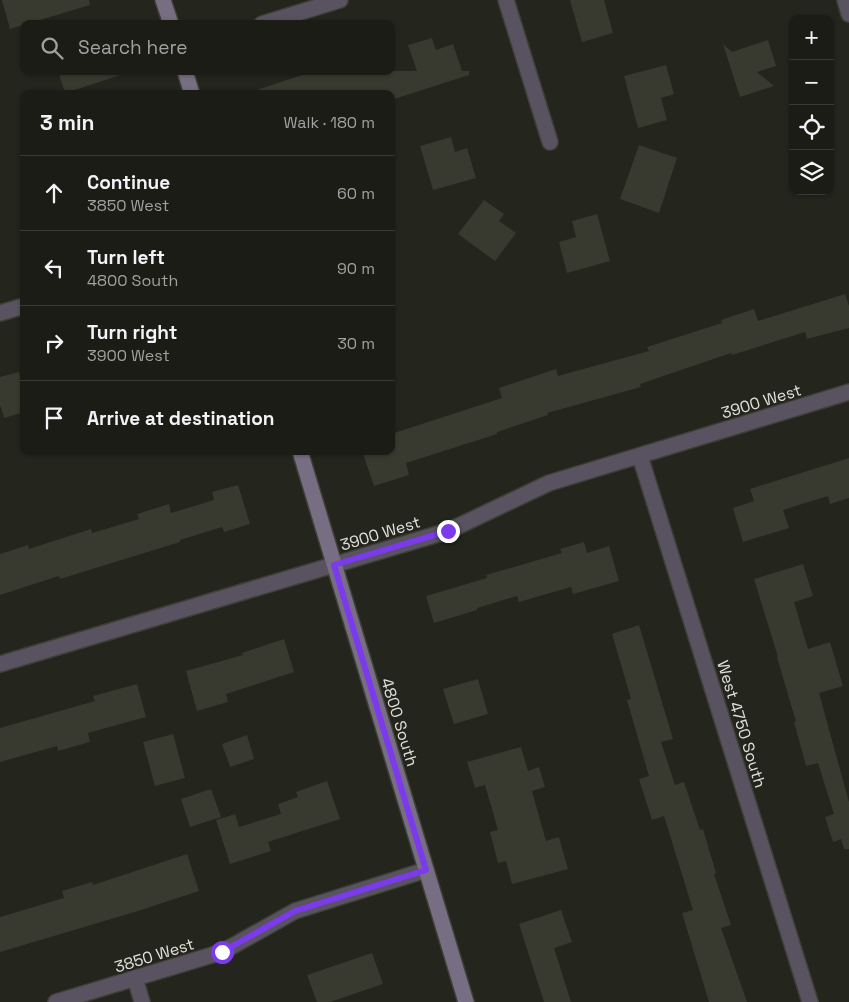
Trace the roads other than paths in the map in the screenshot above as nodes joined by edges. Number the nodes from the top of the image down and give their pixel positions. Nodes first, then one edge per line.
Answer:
1 (163, 0) edge
2 (340, 0) edge
3 (506, 0) edge
4 (845, 0) edge
5 (849, 14) edge
6 (169, 20) edge
7 (275, 20) edge
8 (186, 75) edge
9 (191, 90) edge
10 (550, 142) dead end
11 (20, 307) edge
12 (0, 313) edge
13 (849, 392) edge
14 (301, 455) edge
15 (640, 456) junction
16 (334, 565) junction
17 (0, 664) edge
18 (426, 870) junction
19 (135, 978) junction
20 (56, 1002) edge
21 (142, 1002) edge
22 (466, 1002) edge
23 (810, 1002) edge

1 - 6 street
2 - 7 street
3 - 10 street
4 - 5 street
8 - 9 street
11 - 12 street
13 - 15 street, 3900 West
14 - 16 street, 4800 South
15 - 16 street, 3900 West
15 - 23 street, West 4750 South
16 - 17 street, 3900 West
16 - 18 street, 4800 South
18 - 19 street, 3850 West
18 - 22 street, 4800 South
19 - 20 street, 3850 West
19 - 21 street

